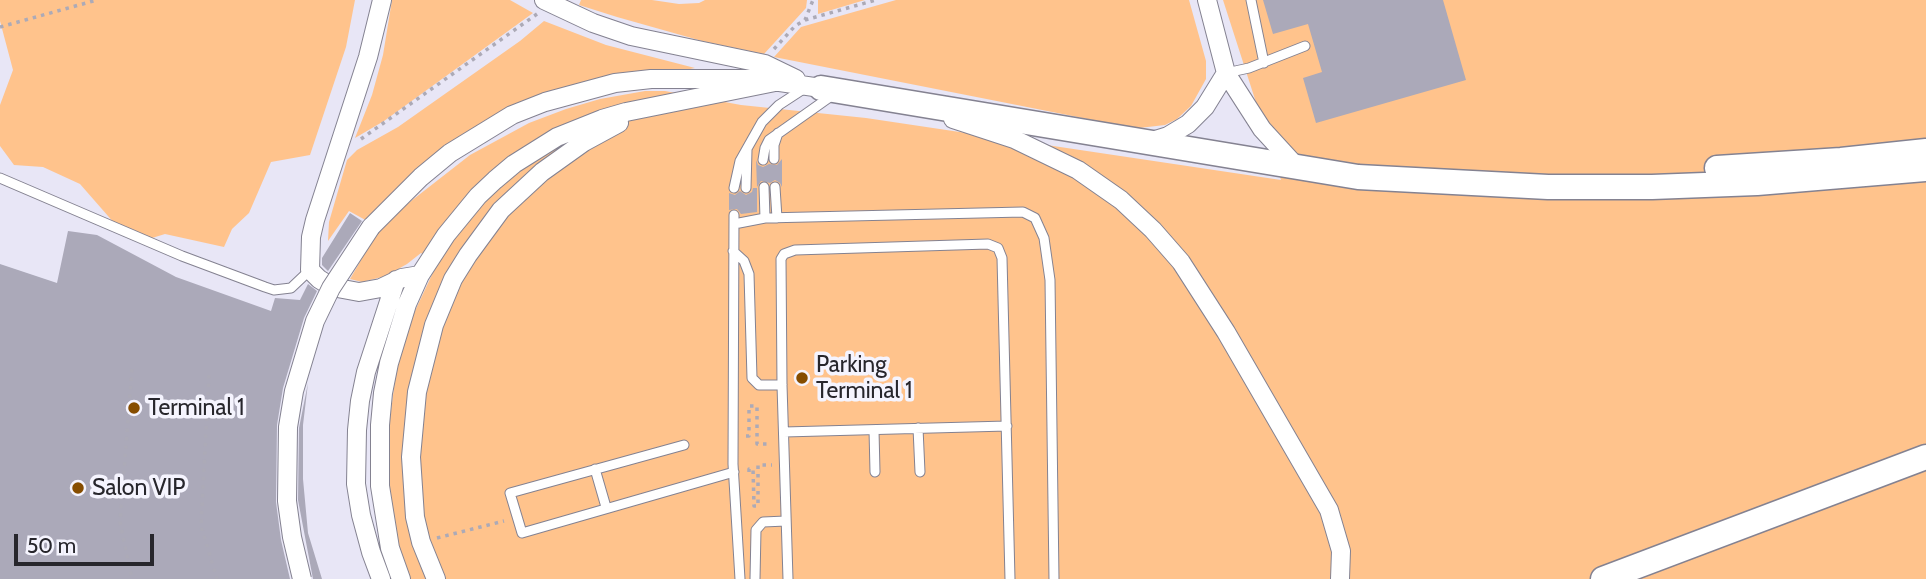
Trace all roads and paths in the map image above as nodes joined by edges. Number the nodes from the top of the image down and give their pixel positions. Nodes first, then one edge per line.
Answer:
1 (97, 0) edge
2 (382, 0) edge
3 (813, 0) edge
4 (876, 0) edge
5 (1207, 0) edge
6 (1251, 0) edge
7 (546, 1) edge
8 (804, 20) junction
9 (0, 27) edge
10 (1305, 46) dead end
11 (1264, 63) junction
12 (765, 64) junction
13 (1226, 73) junction
14 (779, 81) junction
15 (823, 88) junction
16 (906, 103) junction
17 (650, 107) junction
18 (1146, 143) junction
19 (340, 145) junction
20 (747, 149) junction
21 (1926, 151) edge
22 (768, 159) dead end
23 (1295, 165) junction
24 (1926, 169) edge
25 (1359, 177) junction
26 (0, 178) edge
27 (764, 187) dead end
28 (775, 187) dead end
29 (734, 188) dead end
30 (746, 188) dead end
31 (765, 218) junction
32 (777, 218) junction
33 (733, 251) junction
34 (310, 270) junction
35 (419, 275) junction
36 (396, 280) junction
37 (132, 369) dead end
38 (209, 375) dead end
39 (782, 385) junction
40 (757, 406) dead end
41 (1007, 426) junction
42 (918, 428) junction
43 (874, 429) junction
44 (784, 432) junction
45 (757, 444) dead end
46 (684, 445) dead end
47 (1926, 457) edge
48 (758, 465) dead end
49 (596, 469) junction
50 (734, 472) junction
51 (875, 472) dead end
52 (920, 472) dead end
53 (749, 501) dead end
54 (606, 507) junction
55 (786, 521) junction
56 (132, 579) edge
57 (217, 579) edge
58 (302, 579) edge
59 (381, 579) edge
60 (401, 579) edge
61 (436, 579) edge
62 (740, 579) edge
63 (755, 579) edge
64 (788, 579) edge
65 (1010, 579) edge
66 (1054, 579) edge
67 (1340, 579) edge
68 (1603, 579) edge

1 - 9 path
2 - 19 street
3 - 8 path
4 - 8 path
5 - 13 street
6 - 11 lane
7 - 12 street
7 - 19 path
8 - 12 path
10 - 11 lane
11 - 13 lane
12 - 15 street
13 - 18 street
13 - 23 street
14 - 15 street
14 - 17 street
14 - 58 street, bridge
15 - 16 main road
15 - 20 lane
15 - 22 lane
16 - 18 main road
16 - 67 street
17 - 35 street
17 - 61 street
18 - 23 main road
19 - 34 street
20 - 29 lane
20 - 30 lane
21 - 25 main road
23 - 25 main road
24 - 25 main road
26 - 34 lane
27 - 31 lane
28 - 32 lane
31 - 32 lane
31 - 33 lane
32 - 66 lane
33 - 39 lane
33 - 50 lane
34 - 36 street
35 - 36 street
35 - 60 street
36 - 59 street
37 - 56 path
38 - 57 path
39 - 41 lane
39 - 44 lane
40 - 45 path
41 - 42 lane
41 - 65 lane
42 - 43 lane
42 - 52 lane
43 - 44 lane
43 - 51 lane
44 - 55 lane
46 - 49 lane
47 - 68 main road
48 - 53 path
49 - 54 lane
49 - 54 lane
50 - 54 lane
50 - 62 lane
55 - 63 lane
55 - 64 lane

